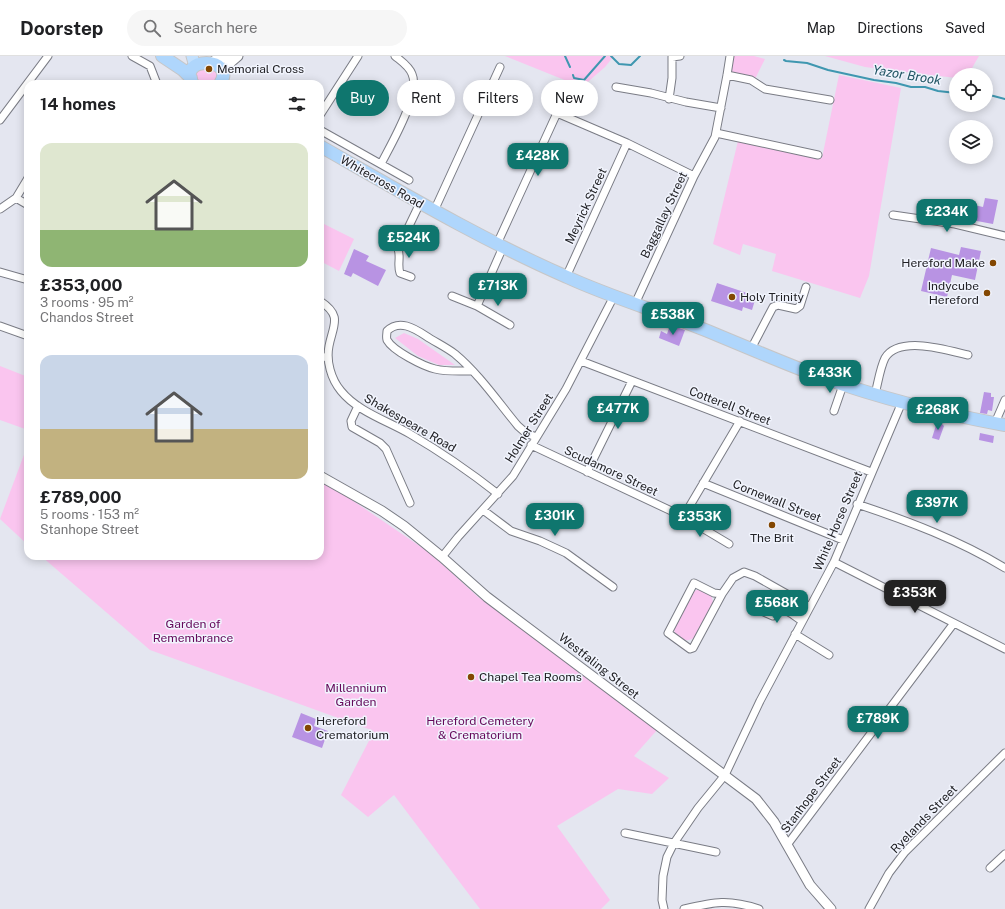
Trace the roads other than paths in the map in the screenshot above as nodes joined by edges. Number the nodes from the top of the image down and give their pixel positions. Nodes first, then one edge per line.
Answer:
1 (48, 56) edge
2 (132, 56) edge
3 (234, 56) edge
4 (238, 56) edge
5 (358, 56) edge
6 (395, 56) edge
7 (680, 56) edge
8 (730, 56) edge
9 (167, 59) edge
10 (201, 60) edge
11 (500, 67) dead end
12 (727, 75) junction
13 (30, 80) edge
14 (155, 80) edge
15 (190, 80) edge
16 (191, 80) edge
17 (223, 80) edge
18 (616, 87) dead end
19 (24, 88) edge
20 (669, 98) junction
21 (830, 100) dead end
22 (721, 108) junction
23 (324, 109) edge
24 (556, 116) edge
25 (564, 116) edge
26 (0, 120) edge
27 (324, 132) edge
28 (715, 135) junction
29 (627, 144) junction
30 (346, 145) junction
31 (324, 148) edge
32 (818, 155) dead end
33 (339, 157) junction
34 (381, 164) junction
35 (694, 176) junction
36 (409, 180) dead end
37 (24, 185) edge
38 (16, 198) junction
39 (24, 203) edge
40 (420, 203) junction
41 (0, 209) edge
42 (434, 211) junction
43 (893, 214) dead end
44 (1005, 236) edge
45 (500, 246) junction
46 (0, 272) edge
47 (411, 277) dead end
48 (566, 277) junction
49 (24, 279) edge
50 (806, 287) dead end
51 (452, 296) dead end
52 (614, 296) junction
53 (635, 304) junction
54 (324, 305) edge
55 (477, 306) junction
56 (510, 325) dead end
57 (0, 326) edge
58 (24, 335) edge
59 (750, 349) junction
60 (968, 355) dead end
61 (324, 357) edge
62 (328, 358) junction
63 (581, 361) junction
64 (472, 371) junction
65 (632, 380) junction
66 (843, 384) junction
67 (875, 394) junction
68 (1005, 400) edge
69 (902, 402) junction
70 (358, 406) junction
71 (834, 411) dead end
72 (740, 421) junction
73 (1000, 424) edge
74 (536, 438) junction
75 (531, 445) junction
76 (587, 472) junction
77 (871, 472) junction
78 (324, 478) edge
79 (703, 483) junction
80 (498, 494) junction
81 (410, 503) dead end
82 (857, 504) junction
83 (483, 510) junction
84 (682, 516) junction
85 (843, 540) junction
86 (729, 544) dead end
87 (442, 557) junction
88 (834, 562) junction
89 (1005, 568) edge
90 (612, 587) dead end
91 (722, 594) junction
92 (810, 607) junction
93 (760, 610) dead end
94 (802, 620) junction
95 (954, 623) junction
96 (795, 634) junction
97 (1005, 649) edge
98 (829, 655) dead end
99 (1005, 753) edge
100 (725, 775) junction
101 (625, 833) dead end
102 (674, 843) junction
103 (787, 845) junction
104 (716, 852) dead end
105 (1005, 854) edge
106 (990, 868) dead end
107 (664, 909) edge
108 (684, 909) edge
109 (759, 909) edge
110 (831, 909) edge
111 (869, 909) edge

1 - 13 street
2 - 14 street
3 - 10 street
4 - 17 street
5 - 23 street
6 - 34 street
7 - 20 street
8 - 12 street, Baggallay Street
9 - 10 highway
9 - 15 highway
10 - 16 highway
10 - 17 highway
11 - 42 street
12 - 21 street
12 - 22 street, Baggallay Street
18 - 20 street
19 - 26 street
20 - 22 street
22 - 28 street, Baggallay Street
24 - 45 street
25 - 29 street
27 - 30 street
28 - 32 street
28 - 35 street, Baggallay Street
29 - 35 street
29 - 48 street, Meyrick Street
30 - 33 street
30 - 34 street
31 - 33 highway, Whitecross Road
33 - 40 highway, Whitecross Road
34 - 36 street
35 - 53 street, Baggallay Street
37 - 38 street
38 - 39 street
38 - 41 street
40 - 42 highway, Whitecross Road
40 - 47 street
42 - 45 highway, Whitecross Road
43 - 44 street
45 - 48 highway, Whitecross Road
45 - 55 street
46 - 49 street
48 - 52 highway, Whitecross Road
50 - 59 street
51 - 55 street
52 - 53 highway, Whitecross Road
52 - 63 street, Holmer Street
53 - 59 highway, Whitecross Road
54 - 62 street
55 - 56 street
57 - 58 street
59 - 66 highway, Whitecross Road
60 - 67 street
61 - 62 street
62 - 70 street, Shakespeare Road
63 - 65 street, Cotterell Street
63 - 74 street, Holmer Street
64 - 64 street
64 - 74 street
65 - 72 street, Cotterell Street
65 - 76 street
66 - 67 highway, Whitecross Road
66 - 71 street
67 - 69 highway, Whitecross Road
68 - 73 street
69 - 73 highway, Whitecross Road
69 - 77 street, White Horse Street
70 - 80 street, Shakespeare Road
70 - 81 street
72 - 77 street, Cotterell Street
72 - 79 street
74 - 75 street, Holmer Street
75 - 76 street, Scudamore Street
75 - 80 street, Holmer Street
76 - 84 street, Scudamore Street
77 - 82 street, White Horse Street
78 - 87 street, Westfaling Street
79 - 84 street
79 - 85 street, Cornewall Street
80 - 83 street, Holmer Street
82 - 85 street, White Horse Street
82 - 89 street
83 - 87 street, Holmer Street
83 - 90 street
84 - 86 street, Scudamore Street
85 - 88 street, White Horse Street
87 - 100 street, Westfaling Street
88 - 92 street, White Horse Street
88 - 95 street
91 - 91 street
91 - 92 street
92 - 94 street, White Horse Street
93 - 94 street
94 - 96 street, White Horse Street
95 - 97 street
95 - 103 street, Stanhope Street
96 - 98 street
96 - 100 street, White Horse Street
99 - 111 street, Ryelands Street
100 - 102 street, White Horse Street
100 - 103 street, Westfaling Street
101 - 102 street
102 - 104 street
102 - 107 street, White Horse Street
103 - 110 street, Westfaling Street
105 - 106 street
108 - 109 street

